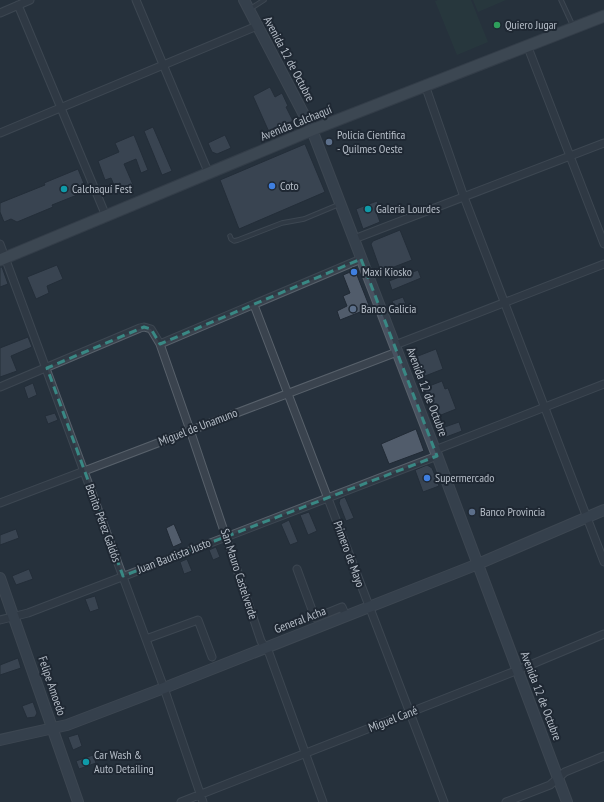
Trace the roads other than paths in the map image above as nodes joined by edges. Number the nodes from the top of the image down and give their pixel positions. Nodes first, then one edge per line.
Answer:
1 (30, 0) edge
2 (136, 0) edge
3 (244, 0) edge
4 (264, 0) edge
5 (561, 0) edge
6 (18, 5) junction
7 (249, 10) junction
8 (0, 12) edge
9 (604, 16) edge
10 (257, 26) junction
11 (573, 28) junction
12 (527, 45) junction
13 (163, 66) junction
14 (425, 85) junction
15 (61, 108) junction
16 (312, 130) junction
17 (0, 133) edge
18 (604, 143) edge
19 (571, 156) junction
20 (209, 174) junction
21 (464, 197) junction
22 (340, 204) junction
23 (106, 216) junction
24 (230, 236) dead end
25 (354, 239) junction
26 (0, 244) edge
27 (604, 244) edge
28 (3, 259) edge
29 (361, 259) junction
30 (604, 264) edge
31 (505, 302) junction
32 (254, 305) junction
33 (160, 344) junction
34 (396, 348) junction
35 (47, 368) junction
36 (604, 384) edge
37 (0, 387) edge
38 (287, 393) junction
39 (545, 407) junction
40 (190, 430) junction
41 (436, 453) junction
42 (84, 471) junction
43 (328, 497) junction
44 (0, 503) edge
45 (604, 510) edge
46 (587, 517) junction
47 (227, 537) junction
48 (604, 562) edge
49 (478, 564) junction
50 (296, 569) dead end
51 (123, 576) junction
52 (0, 578) edge
53 (369, 607) junction
54 (346, 616) junction
55 (14, 617) junction
56 (0, 620) edge
57 (604, 634) edge
58 (146, 639) junction
59 (265, 648) junction
60 (212, 657) dead end
61 (518, 670) junction
62 (164, 688) junction
63 (410, 712) junction
64 (53, 729) junction
65 (0, 740) edge
66 (305, 754) junction
67 (604, 756) edge
68 (558, 778) junction
69 (200, 794) junction
70 (78, 802) edge
71 (181, 802) edge
72 (203, 802) edge
73 (323, 802) edge
74 (444, 802) edge
75 (506, 802) edge
76 (567, 802) edge

1 - 6 street
2 - 13 street
3 - 7 main road, Avenida 12 de Octubre
4 - 7 lane
5 - 11 lane
6 - 8 street
6 - 15 street
7 - 10 main road, Avenida 12 de Octubre
9 - 11 main road, Avenida Calchaquí
10 - 13 street
10 - 16 main road, Avenida 12 de Octubre
11 - 12 main road, Avenida Calchaquí
12 - 14 main road, Avenida Calchaquí
12 - 19 street
13 - 15 street
13 - 20 street
14 - 16 main road, Avenida Calchaquí
14 - 21 street
15 - 17 street
15 - 23 street
16 - 20 main road, Avenida Calchaquí
16 - 22 main road, Avenida 12 de Octubre
18 - 19 street
19 - 21 street
19 - 27 street
20 - 23 main road, Avenida Calchaquí
21 - 25 street
21 - 31 street
22 - 24 lane
22 - 25 main road, Avenida 12 de Octubre
23 - 28 main road, Avenida Calchaquí
25 - 29 main road, Avenida 12 de Octubre
26 - 28 street, Benito Pérez Galdós
28 - 35 street, Benito Pérez Galdós
29 - 32 street
29 - 34 main road, Avenida 12 de Octubre
30 - 31 street, Miguel de Unamuno
31 - 34 street, Miguel de Unamuno
31 - 39 street
32 - 33 street
32 - 38 street, Primero de Mayo
33 - 35 street, San Mauro Castelverde
33 - 40 street, San Mauro Castelverde
34 - 38 street, Miguel de Unamuno
34 - 41 main road, Avenida 12 de Octubre
35 - 37 street, San Mauro Castelverde
35 - 42 street, Benito Pérez Galdós
36 - 39 street, Juan Bautista Justo
38 - 40 street, Miguel de Unamuno
38 - 43 street, Primero de Mayo
39 - 41 street, Juan Bautista Justo
39 - 46 street
40 - 42 street, Miguel de Unamuno
40 - 47 street, San Mauro Castelverde
41 - 43 street, Juan Bautista Justo
41 - 49 main road, Avenida 12 de Octubre
42 - 44 street, Miguel de Unamuno
42 - 51 street, Benito Pérez Galdós
43 - 47 street, Juan Bautista Justo
43 - 53 street, Primero de Mayo
45 - 46 main road, General Acha
46 - 48 street
46 - 49 main road, General Acha
47 - 51 street, Juan Bautista Justo
47 - 59 street, San Mauro Castelverde
49 - 53 main road, General Acha
49 - 61 main road, Avenida 12 de Octubre
50 - 54 street
51 - 55 street, Juan Bautista Justo
51 - 58 street, Benito Pérez Galdós
52 - 55 main road, Felipe Amoedo
53 - 54 main road, General Acha
53 - 63 street, Primero de Mayo
54 - 59 main road, General Acha
55 - 56 street, Juan Bautista Justo
55 - 64 main road, Felipe Amoedo
57 - 61 street, Miguel Cané
58 - 60 street
58 - 62 street, Benito Pérez Galdós
59 - 62 main road, General Acha
59 - 66 street, San Mauro Castelverde
61 - 63 street, Miguel Cané
61 - 68 main road, Avenida 12 de Octubre
62 - 64 main road, General Acha
62 - 69 street, Benito Pérez Galdós
63 - 66 street, Miguel Cané
63 - 74 street, Primero de Mayo
64 - 65 main road, General Acha
64 - 70 main road, Felipe Amoedo
66 - 69 street, Miguel Cané
66 - 73 street, San Mauro Castelverde
67 - 68 street
68 - 75 street
68 - 76 main road, Avenida 12 de Octubre
69 - 71 street, Miguel Cané
69 - 72 street, Benito Pérez Galdós

